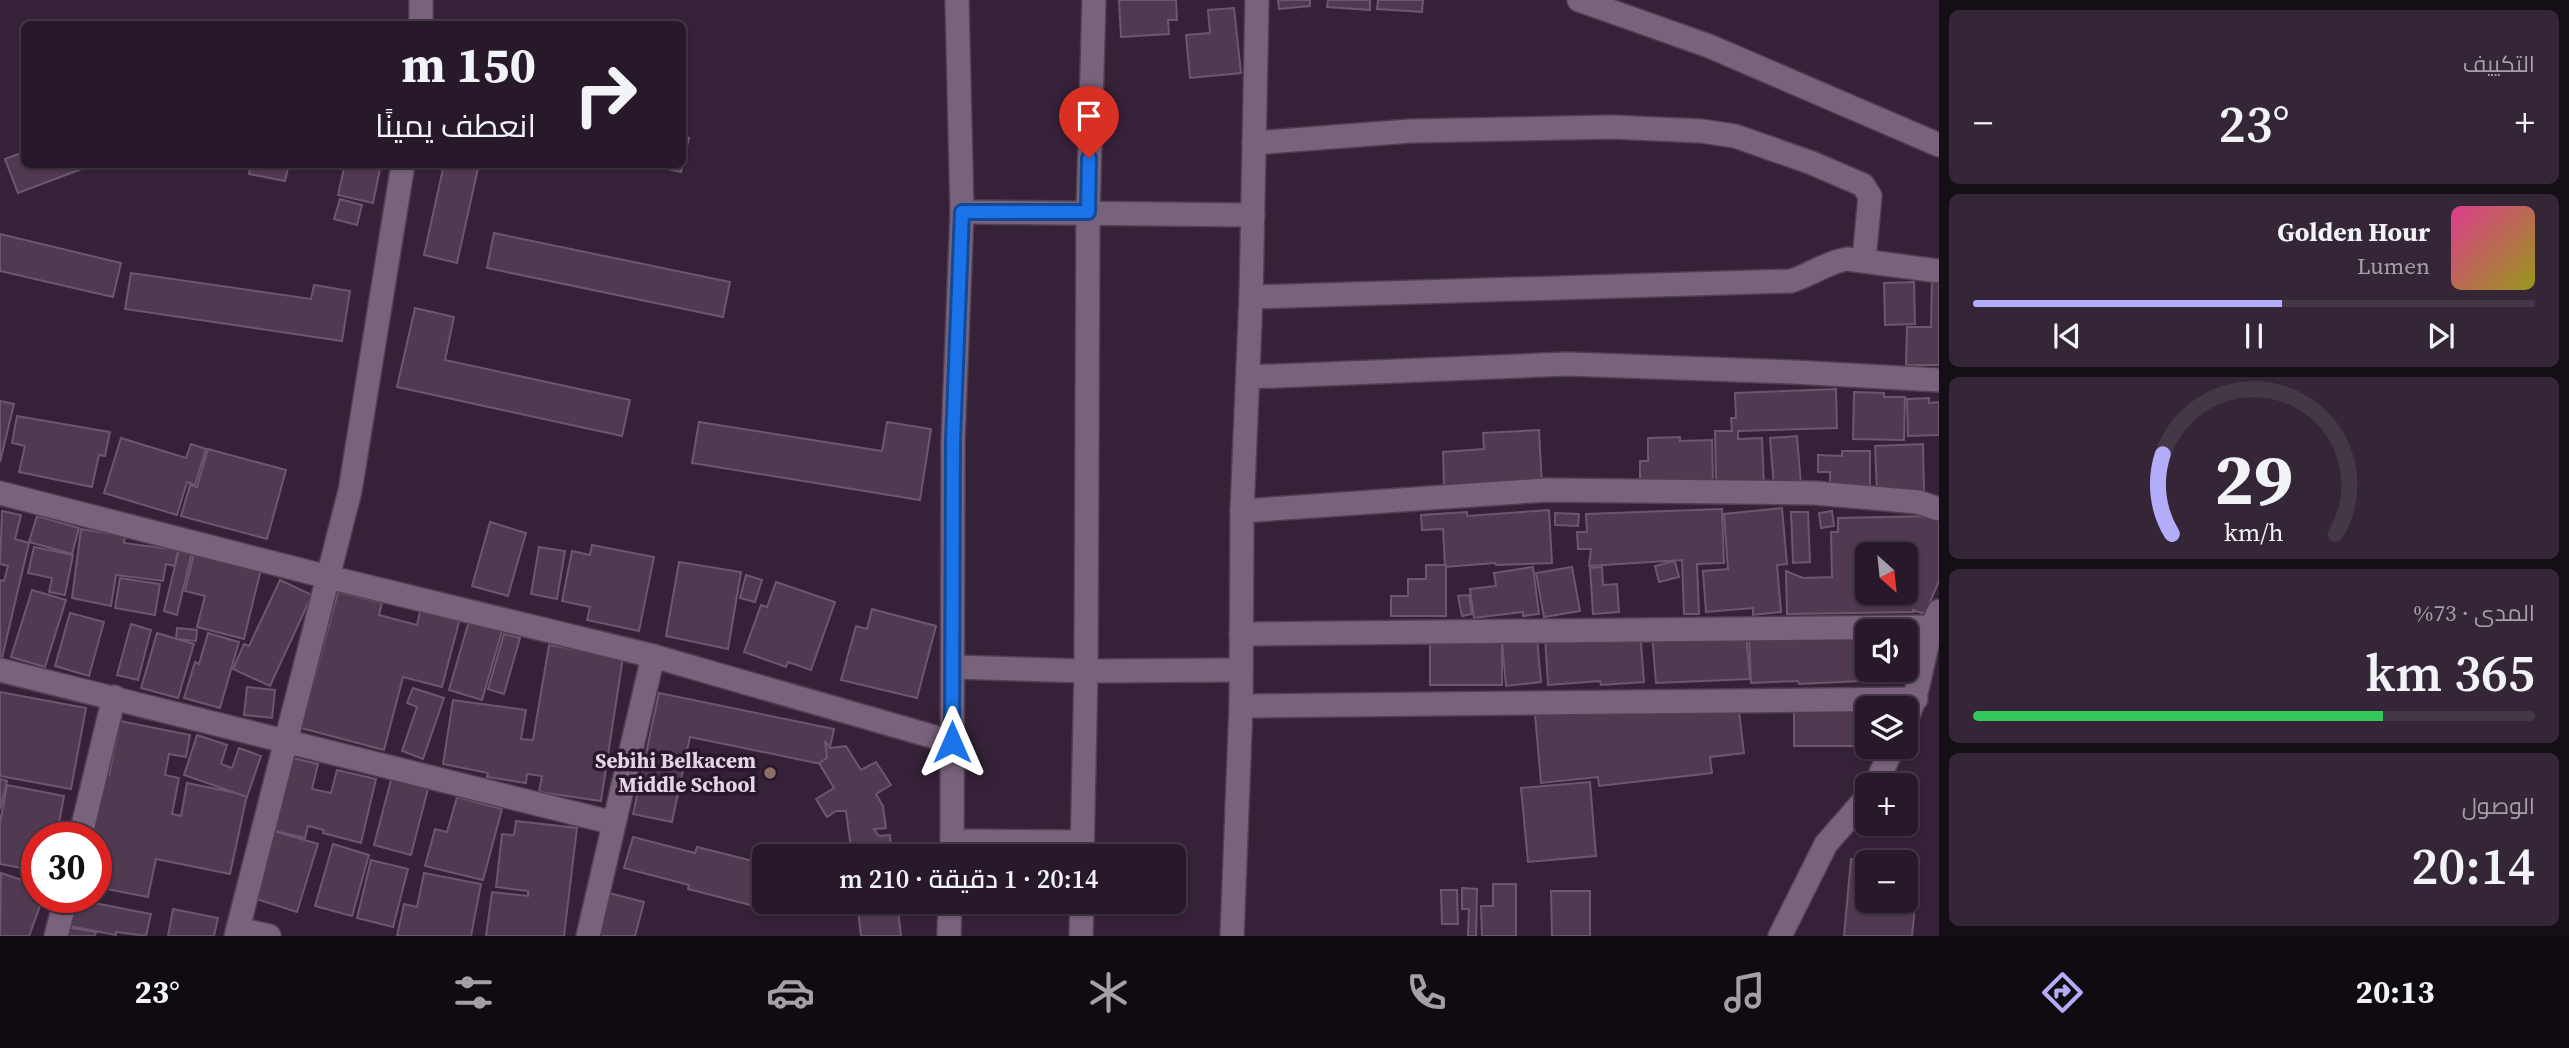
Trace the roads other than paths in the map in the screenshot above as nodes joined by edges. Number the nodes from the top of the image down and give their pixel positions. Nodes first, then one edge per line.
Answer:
1 (421, 0) edge
2 (957, 0) edge
3 (1094, 0) edge
4 (1256, 0) edge
5 (1579, 0) edge
6 (421, 21) edge
7 (1254, 143) junction
8 (1939, 145) edge
9 (402, 168) edge
10 (962, 212) junction
11 (1088, 212) junction
12 (1253, 215) junction
13 (1864, 260) junction
14 (1939, 271) edge
15 (1251, 297) junction
16 (1249, 377) junction
17 (1939, 380) edge
18 (0, 493) edge
19 (1939, 509) edge
20 (1242, 511) junction
21 (328, 577) junction
22 (1935, 619) edge
23 (1241, 634) junction
24 (653, 656) junction
25 (953, 667) junction
26 (0, 670) edge
27 (1240, 670) junction
28 (1086, 671) junction
29 (1917, 696) edge
30 (114, 697) junction
31 (1855, 700) edge
32 (1241, 706) junction
33 (285, 740) junction
34 (952, 742) junction
35 (1855, 811) edge
36 (84, 822) edge
37 (614, 823) junction
38 (952, 844) edge
39 (1082, 844) edge
40 (62, 913) edge
41 (949, 914) edge
42 (1082, 914) edge
43 (237, 932) edge
44 (56, 936) edge
45 (269, 936) edge
46 (588, 936) edge
47 (948, 936) edge
48 (1081, 936) edge
49 (1232, 936) edge
50 (1780, 936) edge

1 - 6 street
2 - 10 street
3 - 11 street
4 - 7 street
5 - 8 street
7 - 12 street
7 - 13 street
9 - 21 street
10 - 11 street
10 - 25 street
11 - 12 street
11 - 28 street
12 - 15 street
13 - 14 street
13 - 15 street
15 - 16 street
16 - 17 street
16 - 20 street
18 - 21 street
19 - 20 street
20 - 23 street
21 - 24 street
21 - 33 street
22 - 23 street
22 - 29 street
23 - 27 street
24 - 34 street
24 - 37 street
25 - 28 street
25 - 34 street
26 - 30 street
27 - 28 street
27 - 32 street
28 - 39 street
30 - 33 street
30 - 36 street
31 - 32 street
32 - 49 street
33 - 37 street
33 - 43 street
34 - 38 street
35 - 50 street
37 - 46 street
40 - 44 street
41 - 47 street
42 - 48 street
43 - 45 street

